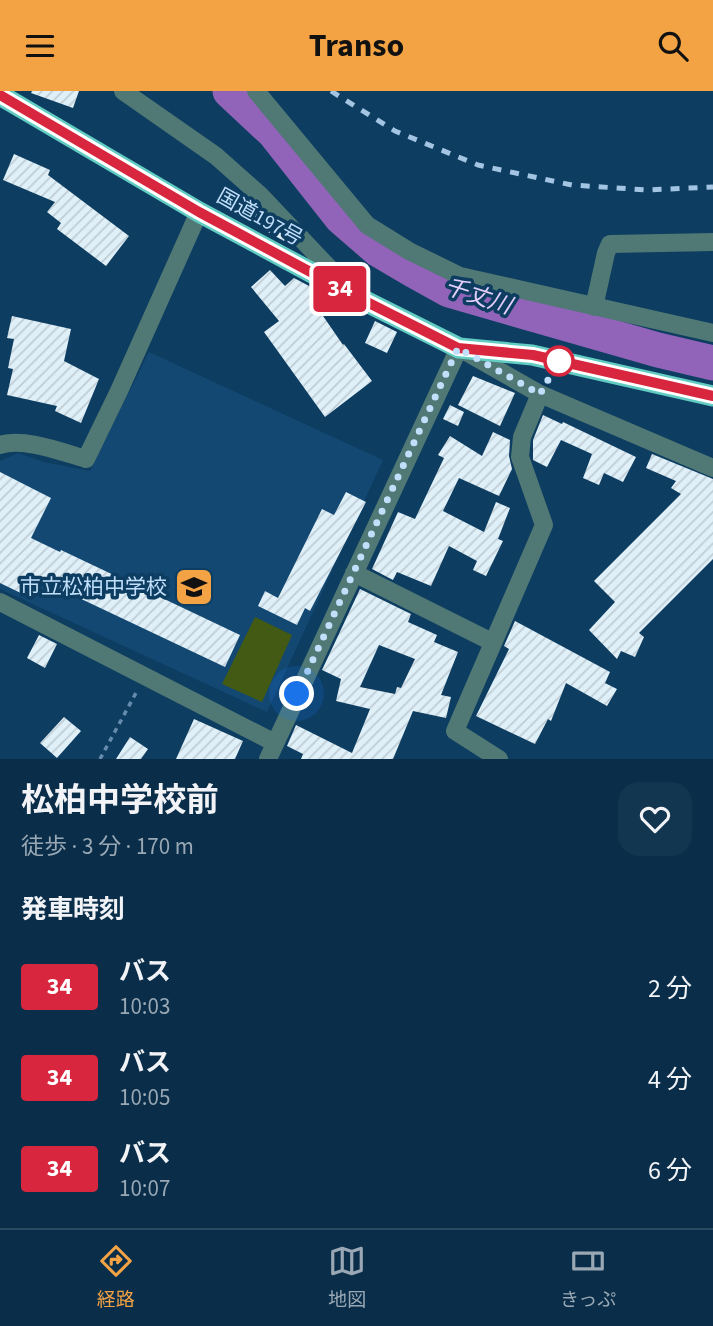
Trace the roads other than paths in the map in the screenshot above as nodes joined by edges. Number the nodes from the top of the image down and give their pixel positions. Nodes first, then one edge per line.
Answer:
1 (123, 91) edge
2 (256, 91) edge
3 (0, 95) edge
4 (199, 212) junction
5 (713, 242) edge
6 (357, 297) junction
7 (594, 307) junction
8 (713, 333) edge
9 (458, 348) junction
10 (540, 394) junction
11 (713, 396) edge
12 (0, 445) edge
13 (713, 468) edge
14 (354, 573) junction
15 (0, 602) edge
16 (492, 642) junction
17 (272, 751) edge
18 (499, 759) edge

1 - 6 street
2 - 7 street
3 - 4 highway, 国道197号
4 - 6 highway, 国道197号
4 - 12 street
5 - 7 street
6 - 9 highway, 国道197号
7 - 8 street
9 - 10 street
9 - 11 highway, 国道197号
9 - 14 street
10 - 13 street
10 - 16 street
14 - 16 street
14 - 17 street
15 - 17 street
16 - 18 street

